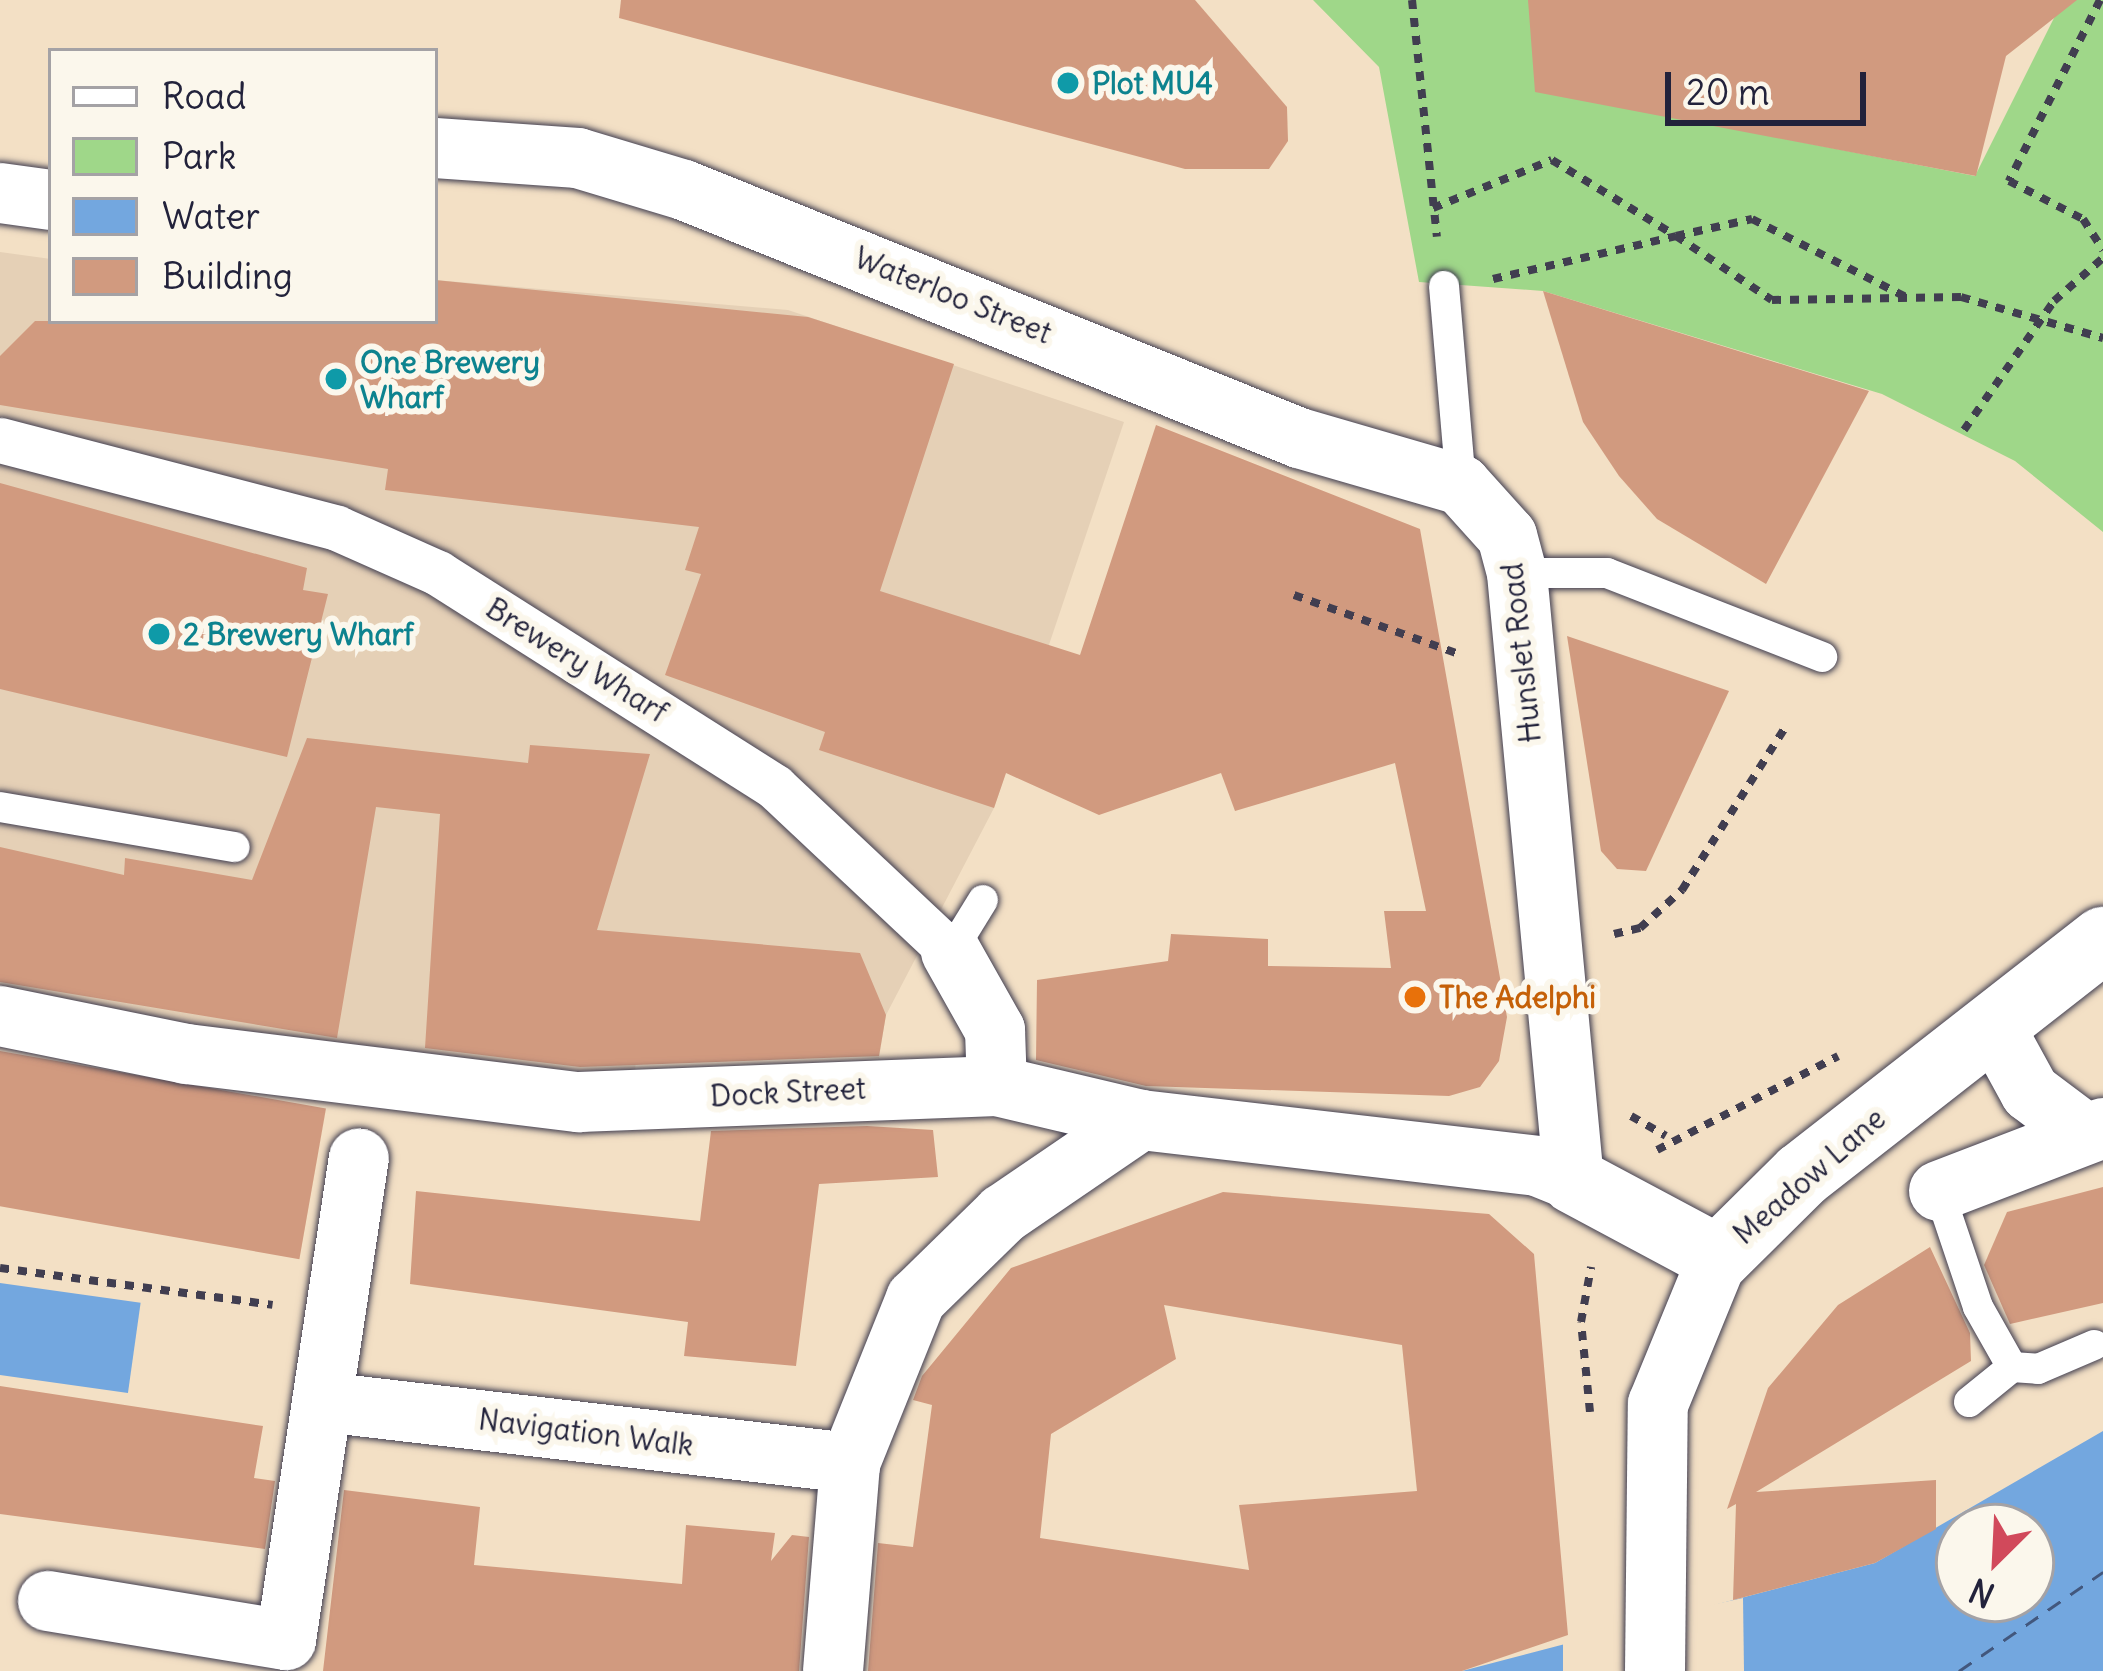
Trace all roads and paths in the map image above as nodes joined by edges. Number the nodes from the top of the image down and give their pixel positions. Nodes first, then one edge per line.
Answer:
1 (1412, 0) edge
2 (2100, 0) edge
3 (438, 148) edge
4 (1433, 208) junction
5 (1676, 236) junction
6 (2103, 254) edge
7 (1444, 286) junction
8 (1909, 298) junction
9 (2045, 315) junction
10 (2103, 338) edge
11 (1964, 430) dead end
12 (0, 440) edge
13 (1462, 485) junction
14 (1517, 573) junction
15 (1294, 595) dead end
16 (1822, 657) dead end
17 (1525, 677) junction
18 (1784, 729) dead end
19 (0, 807) edge
20 (235, 848) dead end
21 (983, 900) dead end
22 (1603, 936) dead end
23 (2103, 940) edge
24 (951, 952) junction
25 (0, 1016) edge
26 (1995, 1028) junction
27 (1806, 1073) dead end
28 (997, 1086) junction
29 (1141, 1120) junction
30 (2092, 1129) edge
31 (1666, 1136) dead end
32 (359, 1157) dead end
33 (1574, 1180) junction
34 (1940, 1191) joint
35 (1718, 1258) junction
36 (0, 1268) edge
37 (335, 1313) junction
38 (2094, 1345) dead end
39 (2012, 1367) junction
40 (323, 1402) junction
41 (1969, 1402) dead end
42 (850, 1463) junction
43 (48, 1600) dead end
44 (833, 1671) edge
45 (1654, 1671) edge

1 - 4 path
2 - 6 path
3 - 13 street, Waterloo Street
4 - 5 path
4 - 7 path
5 - 7 path
5 - 8 path
5 - 8 path
6 - 9 path
7 - 13 lane
8 - 9 path
9 - 10 path
9 - 11 path
12 - 24 street, Brewery Wharf
13 - 14 street, Hunslet Road
14 - 16 lane
14 - 17 street, Hunslet Road
15 - 17 path
17 - 33 street, Hunslet Road
18 - 22 path
19 - 20 lane
21 - 24 lane
23 - 26 street, Meadow Lane
24 - 28 street, Brewery Wharf
25 - 28 street, Dock Street
26 - 30 street
26 - 35 street, Meadow Lane
27 - 31 path
28 - 29 street, Dock Street
29 - 33 street, Dock Street
29 - 42 street
30 - 34 street
32 - 37 street
33 - 35 street
34 - 39 lane
35 - 45 street, Meadow Lane
36 - 37 path
37 - 40 street
38 - 39 lane
39 - 41 lane
40 - 42 street, Navigation Walk
40 - 43 street
42 - 44 street

